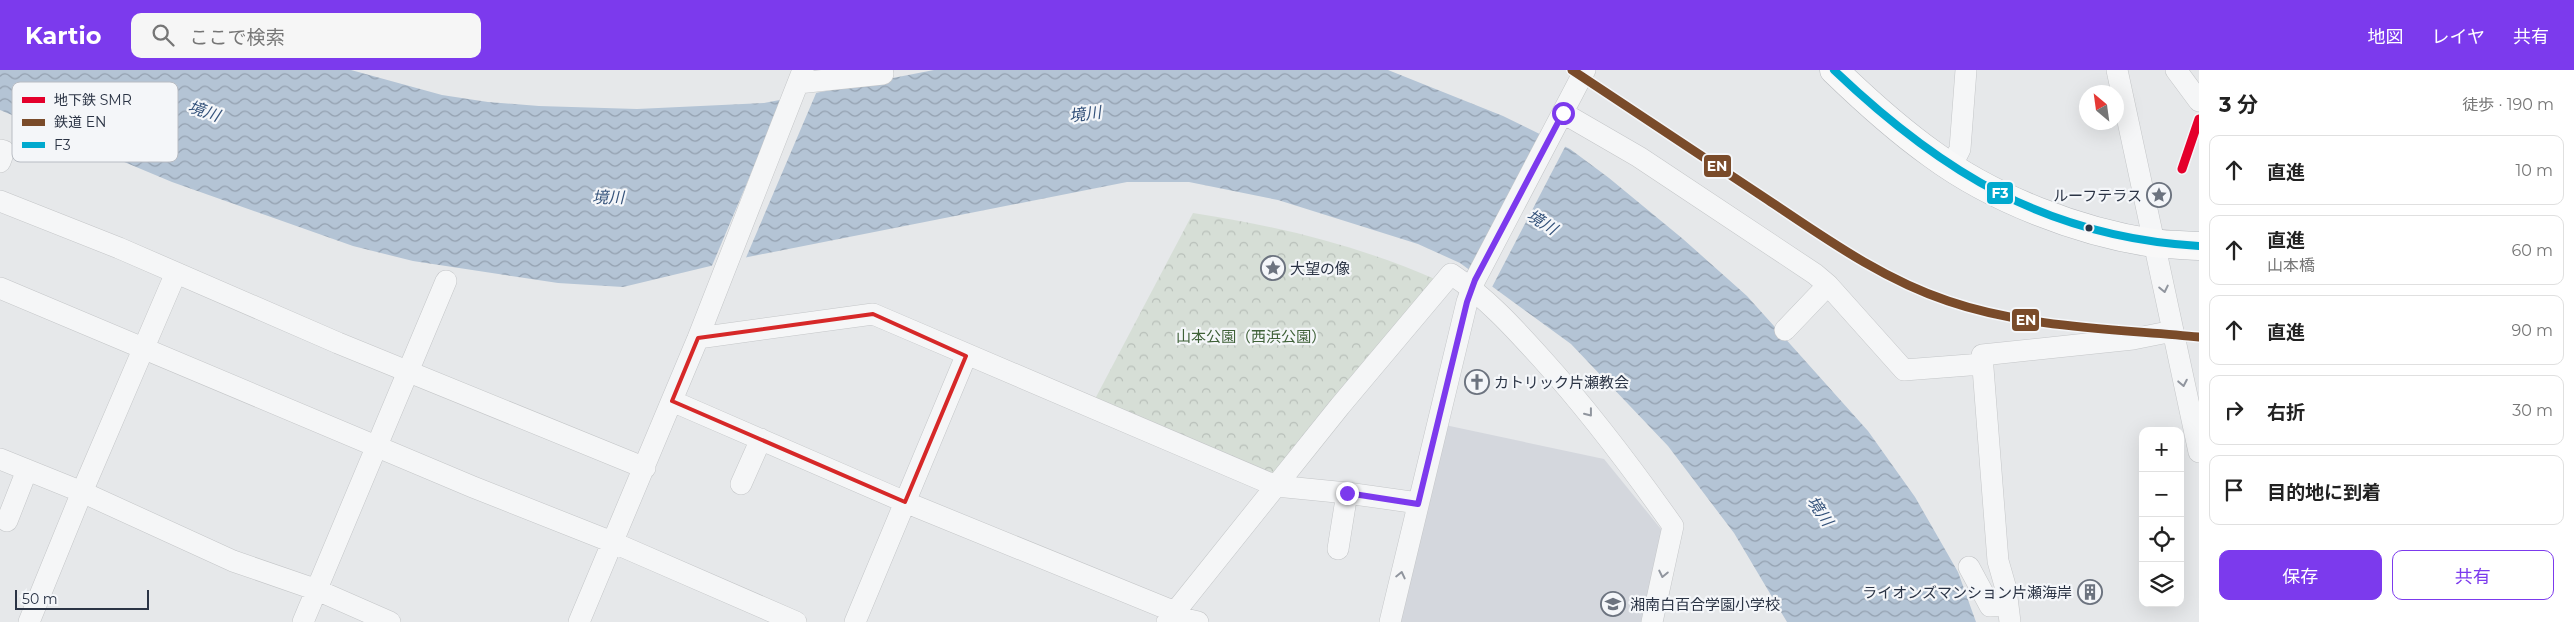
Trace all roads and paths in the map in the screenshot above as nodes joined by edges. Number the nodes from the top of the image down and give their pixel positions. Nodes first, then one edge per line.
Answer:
1 (882, 70) edge
2 (1585, 70) edge
3 (1834, 70) edge
4 (1966, 70) edge
5 (2117, 70) edge
6 (2176, 70) edge
7 (798, 84) edge
8 (2199, 101) edge
9 (1563, 113) junction
10 (0, 150) edge
11 (0, 162) edge
12 (1951, 167) junction
13 (0, 201) edge
14 (2154, 243) junction
15 (2199, 246) edge
16 (175, 275) junction
17 (446, 280) dead end
18 (1828, 286) junction
19 (0, 288) edge
20 (1478, 290) junction
21 (1786, 330) dead end
22 (2173, 331) junction
23 (698, 338) junction
24 (1545, 344) dead end
25 (143, 348) junction
26 (966, 356) junction
27 (1982, 364) junction
28 (408, 372) junction
29 (672, 401) junction
30 (761, 439) junction
31 (376, 446) junction
32 (2199, 452) edge
33 (0, 459) edge
34 (644, 468) junction
35 (27, 470) junction
36 (741, 484) dead end
37 (1276, 486) junction
38 (82, 492) junction
39 (1347, 493) junction
40 (905, 502) junction
41 (1418, 504) junction
42 (7, 520) dead end
43 (612, 542) junction
44 (1338, 549) dead end
45 (1969, 567) dead end
46 (317, 590) junction
47 (2009, 613) edge
48 (1172, 617) edge
49 (29, 622) edge
50 (303, 622) edge
51 (390, 622) edge
52 (579, 622) edge
53 (796, 622) edge
54 (855, 622) edge
55 (1198, 622) edge
56 (1390, 622) edge
57 (1652, 622) edge

1 - 7 street
2 - 9 street
3 - 12 highway
4 - 12 street
5 - 14 street
6 - 8 street
7 - 23 street
9 - 18 street
9 - 20 street
10 - 11 street
12 - 14 highway
13 - 16 street
14 - 15 highway
14 -> 22 street
16 - 25 street
16 - 28 street
17 - 28 street
18 - 21 street
18 - 27 street
19 - 25 street
20 - 24 street
20 - 37 street
20 - 41 street
20 -> 57 street
22 - 27 street
22 -> 32 street
23 - 26 street
23 - 29 street
25 - 31 street
25 - 38 street
26 - 37 street
26 - 40 street
27 - 47 street
28 - 31 street
28 - 34 street
29 - 30 street
29 - 34 street
30 - 36 street
30 - 40 street
31 - 43 street
31 - 46 street
33 - 35 street
34 - 43 street
35 - 38 street
35 - 42 street
37 - 39 street
37 - 48 street
38 - 46 street
38 - 49 street
39 - 41 street
39 - 44 street
40 - 48 street
40 - 54 street
56 -> 41 street
43 - 52 street
43 - 53 street
45 - 47 street
46 - 50 street
46 - 51 street
48 - 55 street

